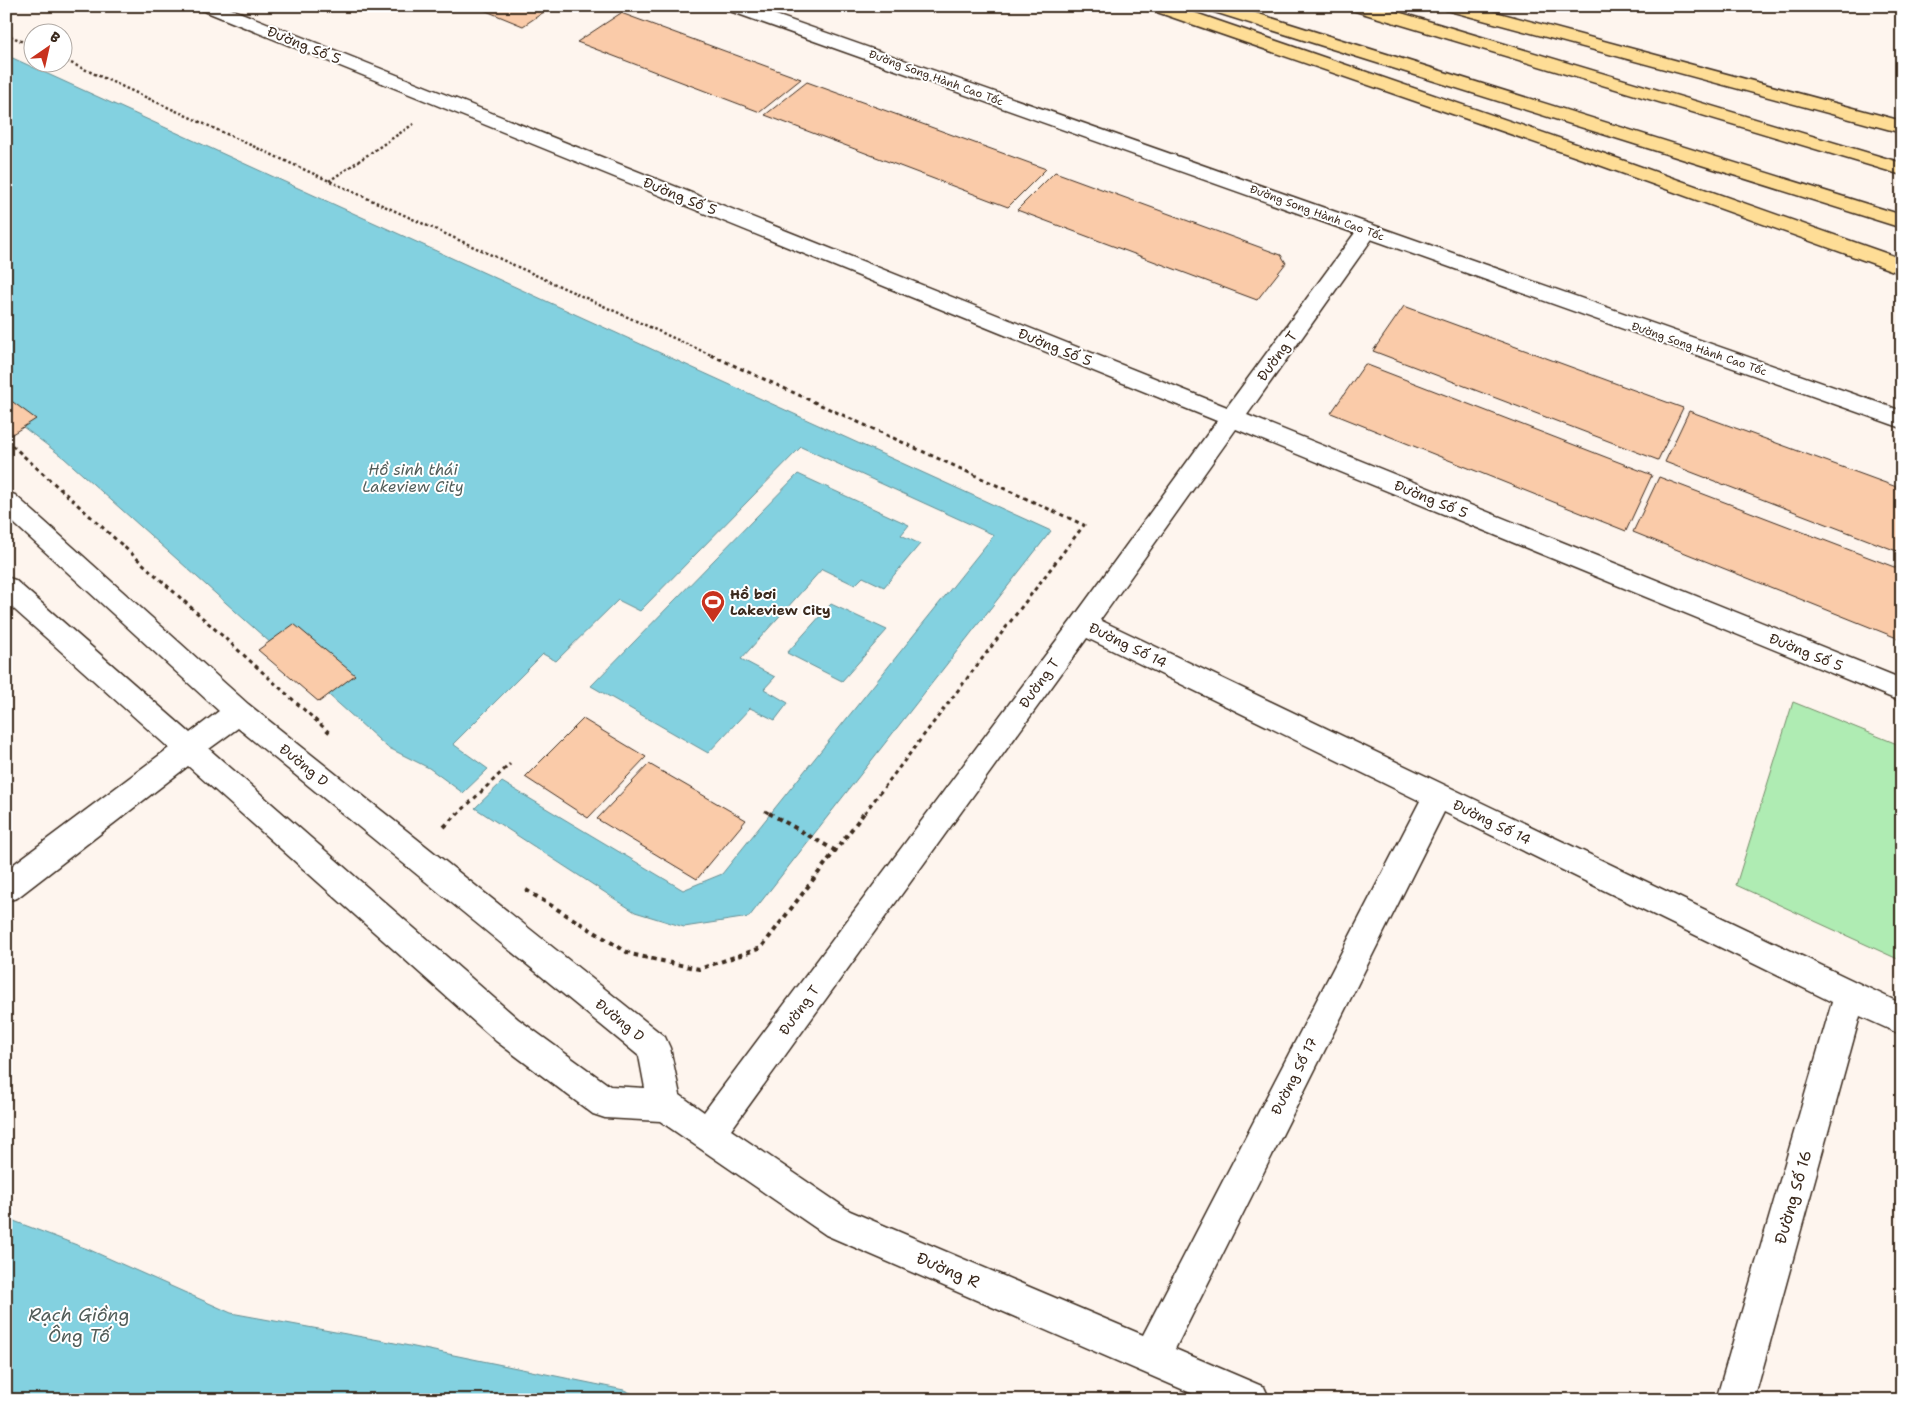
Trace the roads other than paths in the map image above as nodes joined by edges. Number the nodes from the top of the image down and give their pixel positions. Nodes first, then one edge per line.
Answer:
1 (208, 6) edge
2 (733, 6) edge
3 (1157, 6) edge
4 (1214, 6) edge
5 (1358, 6) edge
6 (1452, 6) edge
7 (1902, 127) edge
8 (1902, 169) edge
9 (1902, 222) edge
10 (1367, 231) junction
11 (1902, 266) edge
12 (1232, 418) junction
13 (1902, 420) edge
14 (6, 501) edge
15 (6, 587) edge
16 (1083, 624) junction
17 (1902, 691) edge
18 (238, 712) junction
19 (190, 750) junction
20 (1438, 795) junction
21 (6, 888) edge
22 (1850, 995) junction
23 (1902, 1020) edge
24 (665, 1105) junction
25 (708, 1134) junction
26 (1150, 1357) junction
27 (1251, 1400) edge
28 (1735, 1400) edge

1 - 12 street, Đường Số 5
2 - 10 street, Đường Song Hành Cao Tốc
3 - 11 highway
4 - 9 highway
5 - 8 highway
6 - 7 highway
10 - 12 street, Đường T
10 - 13 street, Đường Song Hành Cao Tốc
12 - 16 street, Đường T
12 - 17 street, Đường Số 5
14 - 18 street, Đường D
15 - 19 street
16 - 20 street, Đường Số 14
16 - 25 street, Đường T
18 - 19 street
18 - 24 street, Đường D
19 - 21 street
19 - 24 street
20 - 22 street, Đường Số 14
20 - 26 street, Đường Số 17
22 - 23 street, Đường Số 14
22 - 28 street, Đường Số 16
24 - 25 street, Đường R
25 - 26 street, Đường R
26 - 27 street, Đường R

